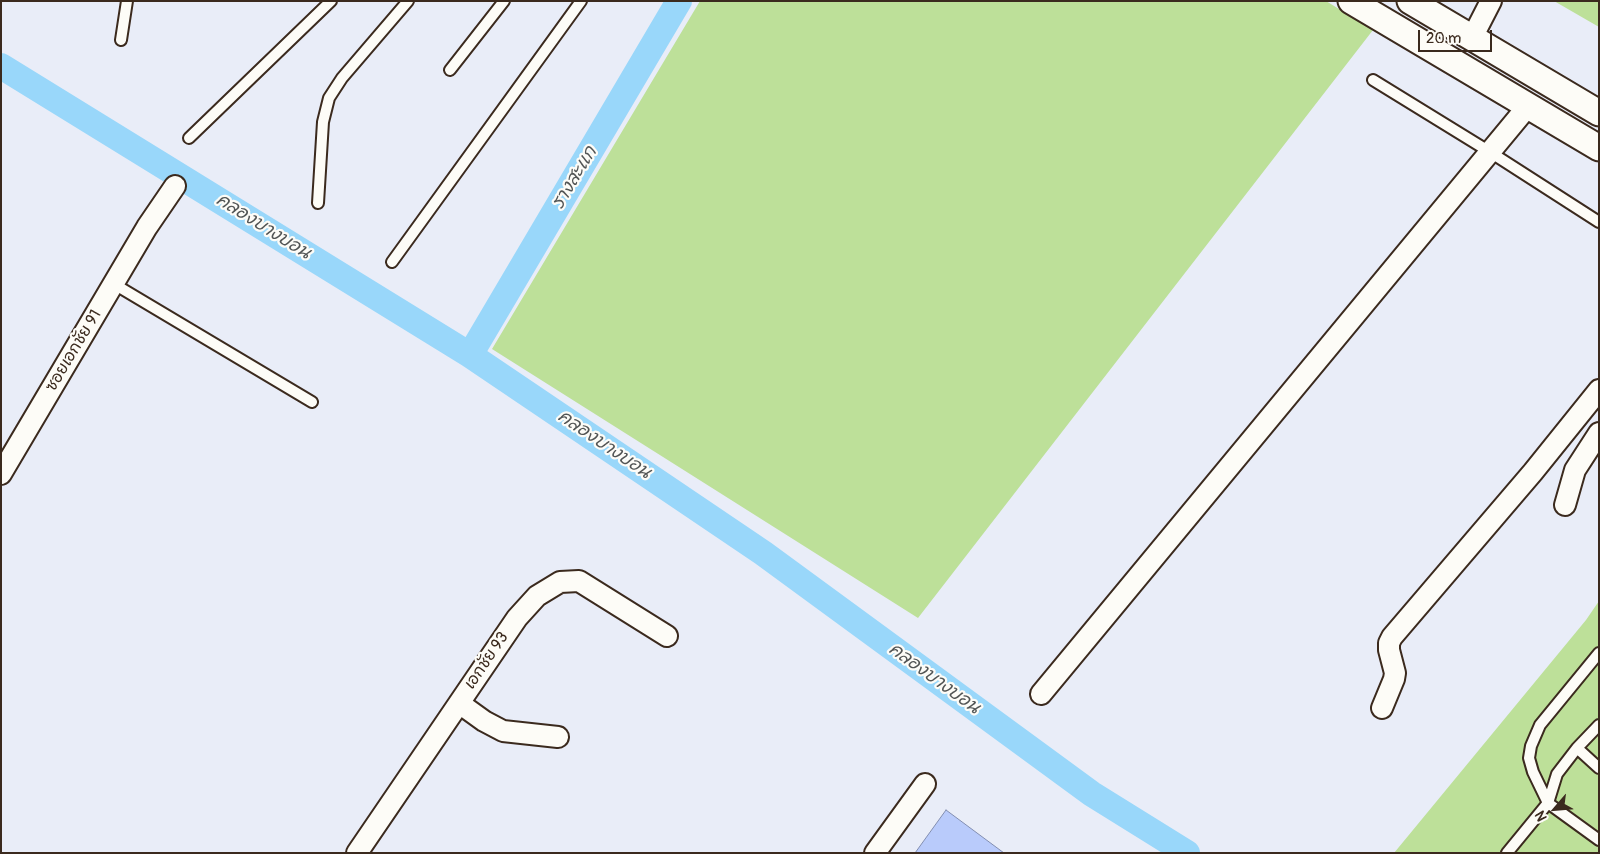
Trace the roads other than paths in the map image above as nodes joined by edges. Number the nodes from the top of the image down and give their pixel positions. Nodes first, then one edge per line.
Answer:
1 (127, 1) edge
2 (331, 1) edge
3 (408, 1) edge
4 (504, 1) edge
5 (580, 1) edge
6 (1351, 1) edge
7 (1410, 1) edge
8 (1491, 1) edge
9 (1472, 38) junction
10 (121, 40) dead end
11 (450, 70) dead end
12 (1373, 80) dead end
13 (1528, 106) junction
14 (1599, 113) edge
15 (189, 138) dead end
16 (1599, 148) edge
17 (1490, 152) junction
18 (173, 189) dead end
19 (318, 203) dead end
20 (1599, 222) edge
21 (392, 262) dead end
22 (114, 284) junction
23 (1599, 390) edge
24 (312, 402) dead end
25 (1599, 434) edge
26 (1, 474) edge
27 (1565, 505) dead end
28 (667, 636) dead end
29 (1599, 653) edge
30 (1042, 694) dead end
31 (459, 703) junction
32 (1382, 708) dead end
33 (1599, 725) edge
34 (558, 737) dead end
35 (1577, 748) junction
36 (1599, 768) edge
37 (925, 784) dead end
38 (1548, 803) junction
39 (1599, 840) edge
40 (357, 853) edge
41 (875, 853) edge
42 (1506, 853) edge

1 - 10 lane
2 - 15 lane
3 - 19 lane
4 - 11 lane
5 - 21 lane
6 - 13 street
7 - 9 street
8 - 9 street
9 - 14 street
12 - 17 lane
13 - 16 street
13 - 17 street
17 - 20 lane
17 - 30 street
18 - 22 street, ซอยเอกชัย 91
22 - 24 lane
22 - 26 street, ซอยเอกชัย 91
23 - 32 street
25 - 27 street
28 - 31 street, เอกชัย 93
29 - 38 lane
31 - 34 street
31 - 40 street, เอกชัย 93
33 - 35 lane
35 - 36 lane
35 - 38 lane
37 - 41 street
38 - 39 lane
38 - 42 lane

